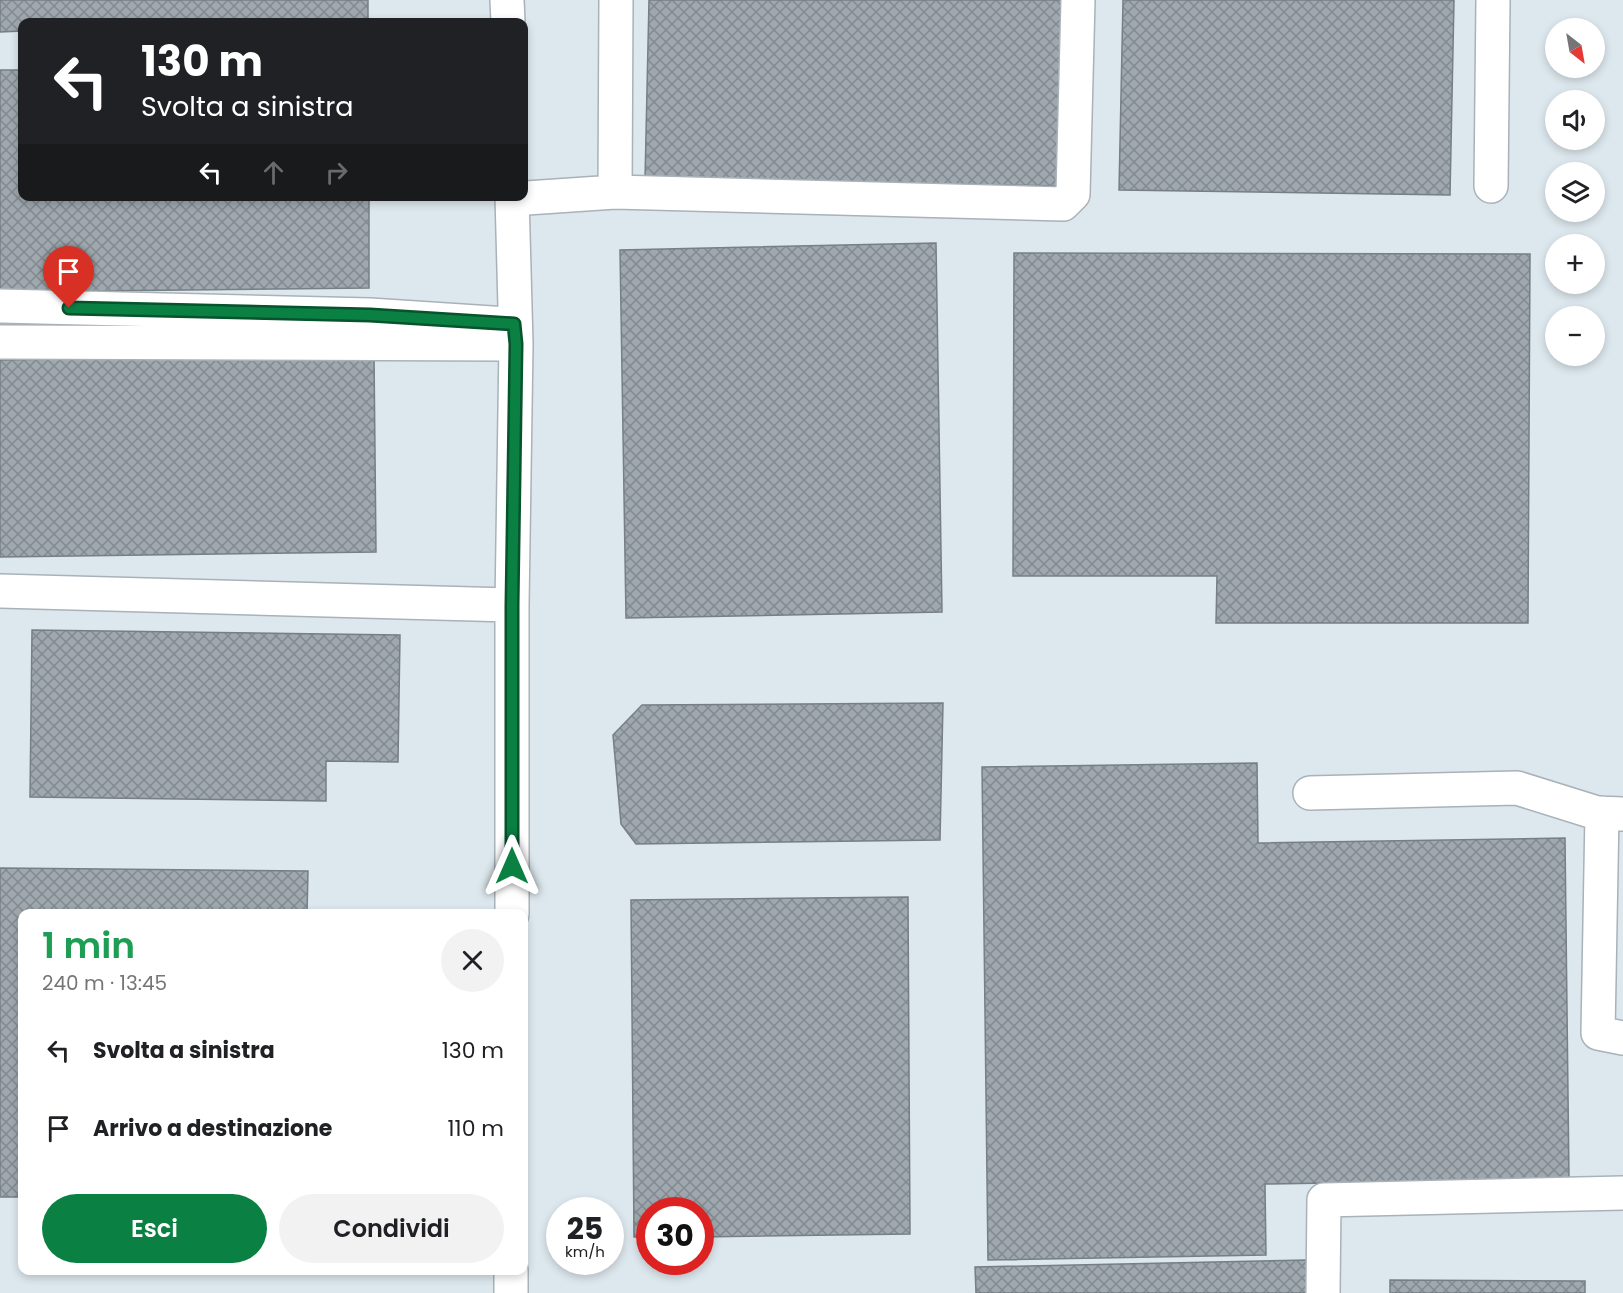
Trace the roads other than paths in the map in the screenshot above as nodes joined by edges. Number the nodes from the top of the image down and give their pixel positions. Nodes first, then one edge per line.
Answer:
1 (507, 0) edge
2 (616, 0) edge
3 (1078, 0) edge
4 (1493, 0) edge
5 (508, 18) edge
6 (1491, 186) dead end
7 (615, 192) junction
8 (528, 197) edge
9 (512, 201) edge
10 (0, 306) edge
11 (515, 334) junction
12 (0, 342) edge
13 (0, 591) edge
14 (512, 605) junction
15 (1310, 793) dead end
16 (1612, 814) edge
17 (512, 909) edge
18 (1611, 982) edge
19 (1623, 1038) edge
20 (1623, 1193) edge
21 (512, 1275) edge
22 (511, 1293) edge
23 (1323, 1293) edge

1 - 5 street
2 - 7 street
3 - 7 street
4 - 6 street
7 - 8 street
9 - 11 street
10 - 11 street
11 - 12 street
11 - 14 street
13 - 14 street
14 - 17 street
15 - 16 street
16 - 18 street
18 - 19 street
20 - 23 street
21 - 22 street

